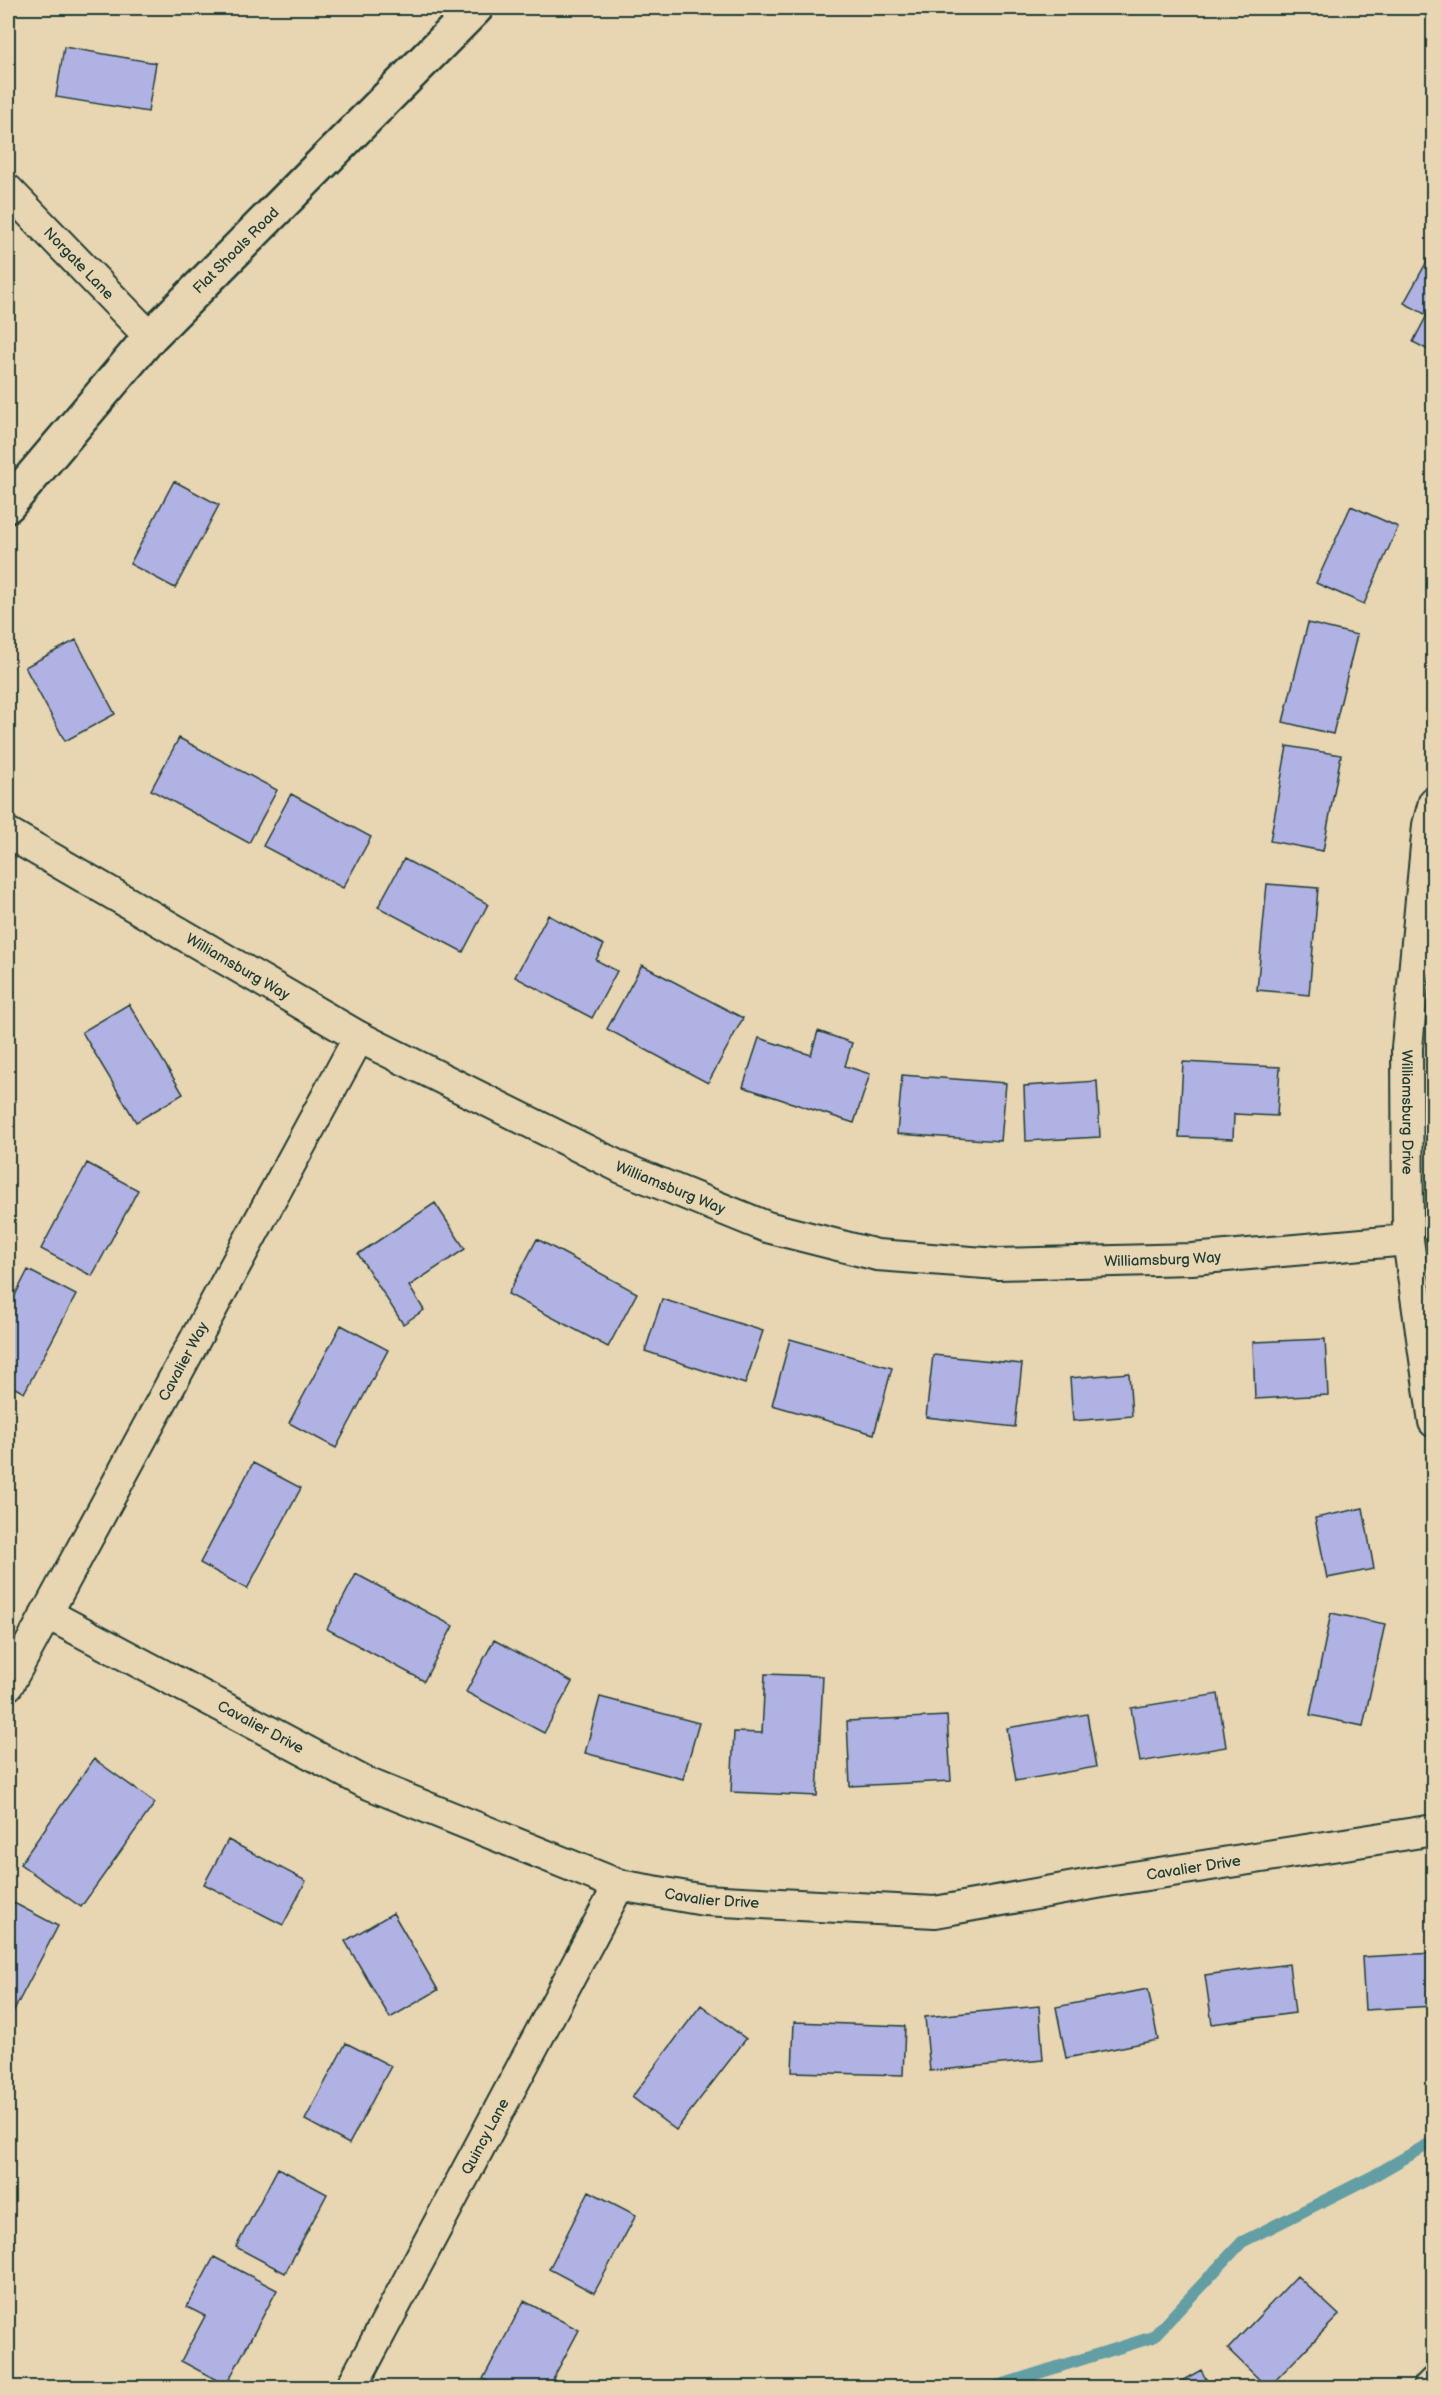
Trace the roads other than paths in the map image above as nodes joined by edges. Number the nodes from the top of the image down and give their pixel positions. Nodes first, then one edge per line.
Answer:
1 (476, 8) edge
2 (8, 190) edge
3 (150, 337) junction
4 (8, 505) edge
5 (1434, 802) edge
6 (8, 833) edge
7 (359, 1037) junction
8 (1408, 1240) junction
9 (1434, 1422) edge
10 (46, 1614) junction
11 (8, 1685) edge
12 (1434, 1830) edge
13 (619, 1885) junction
14 (1434, 2382) edge
15 (351, 2388) edge
16 (1428, 2388) edge

1 - 3 main road, Flat Shoals Road
2 - 3 street, Norgate Lane
3 - 4 main road, Flat Shoals Road
5 - 8 street, Williamsburg Drive
6 - 7 street, Williamsburg Way
7 - 8 street, Williamsburg Way
7 - 10 street, Cavalier Way
8 - 9 street, Williamsburg Drive
10 - 11 street, Cavalier Way
10 - 13 street, Cavalier Drive
12 - 13 street, Cavalier Drive
13 - 15 street, Quincy Lane
14 - 16 street

